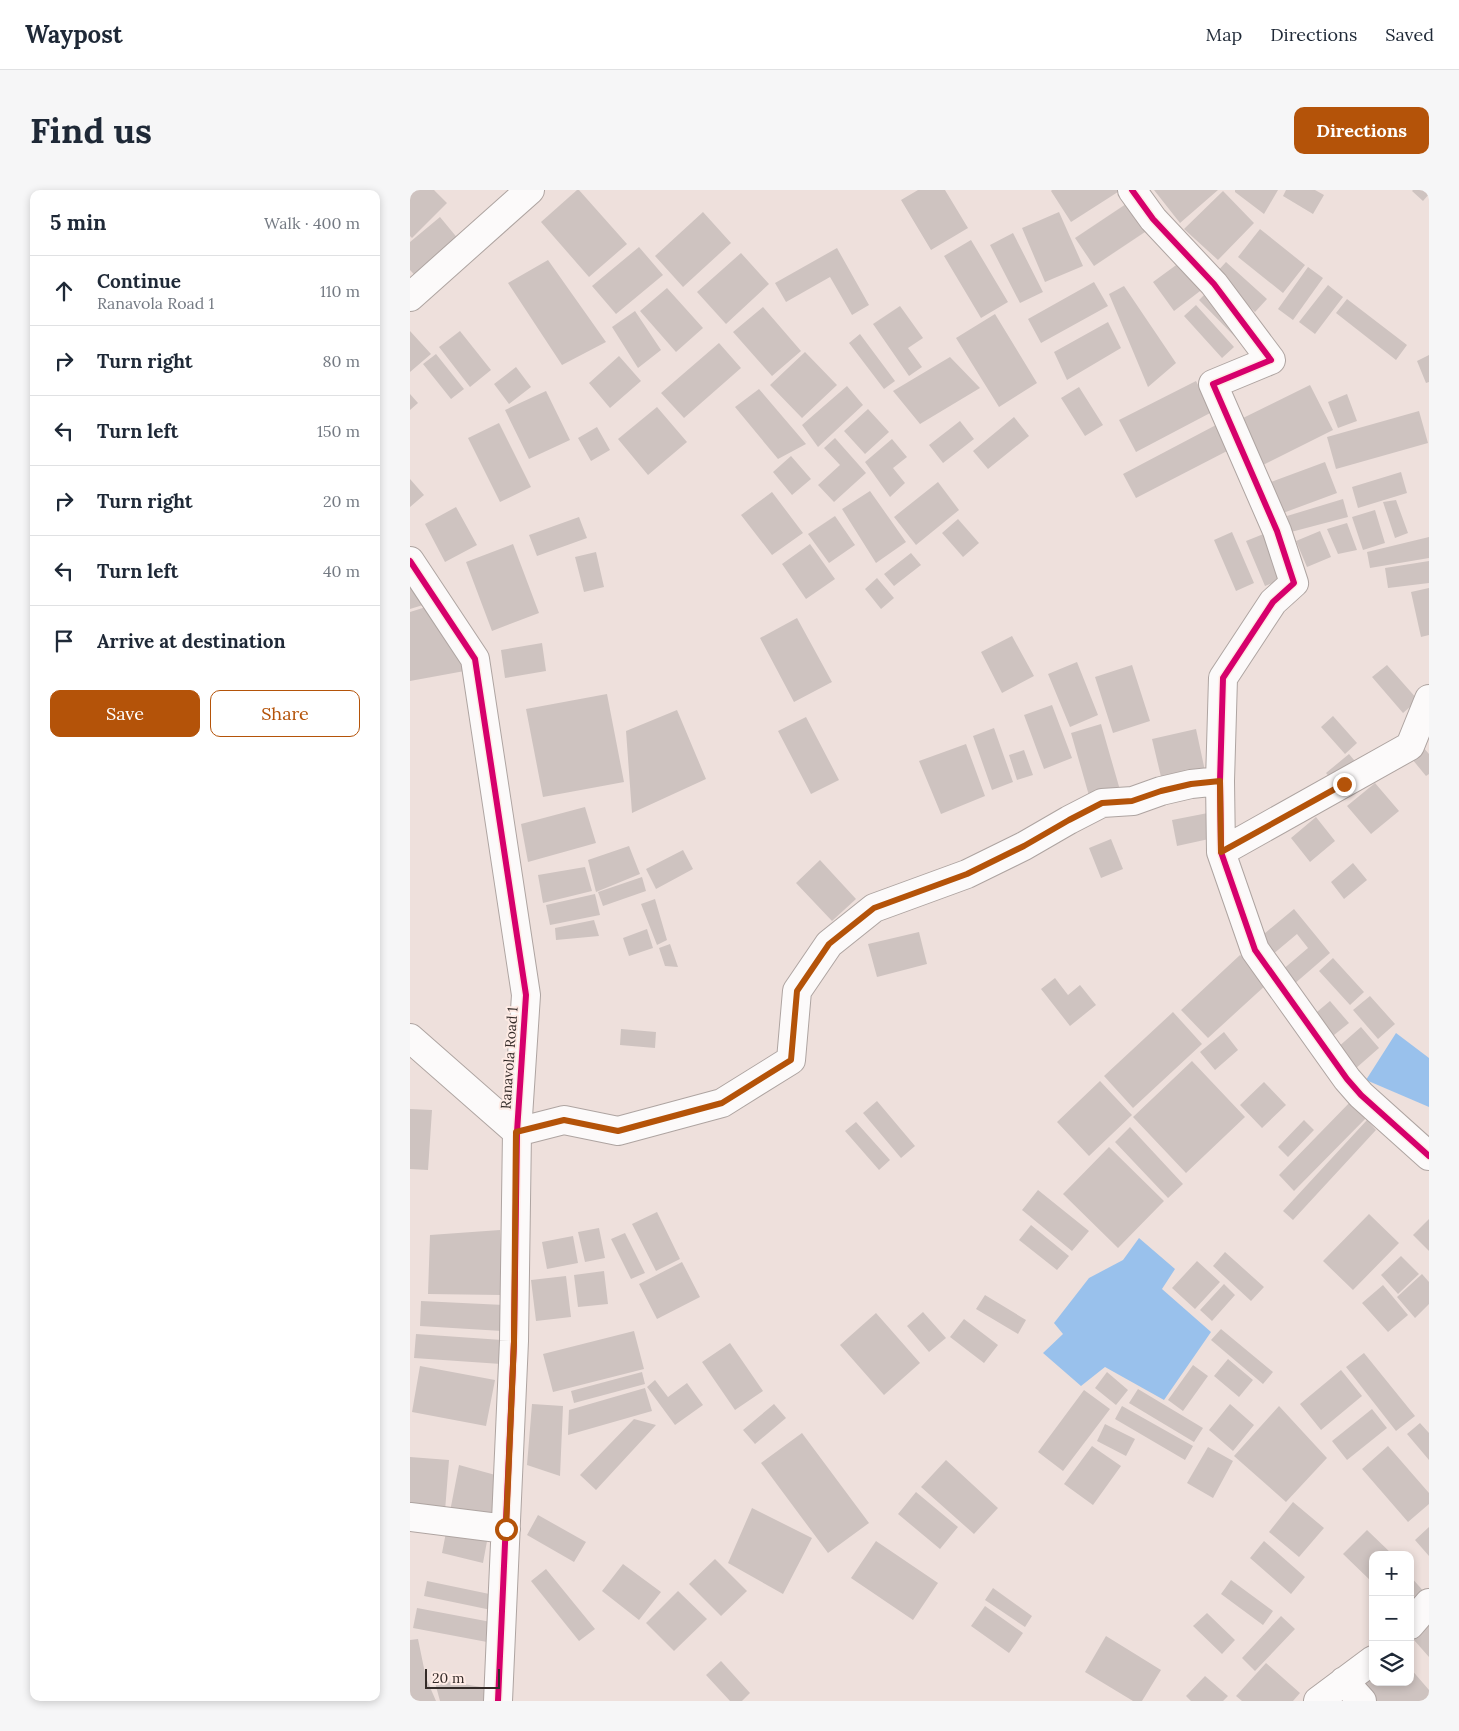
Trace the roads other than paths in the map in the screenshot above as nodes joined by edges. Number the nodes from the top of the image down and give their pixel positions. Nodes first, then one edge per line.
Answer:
1 (530, 190) edge
2 (1132, 190) edge
3 (410, 297) edge
4 (410, 560) edge
5 (1429, 699) edge
6 (1220, 781) junction
7 (1221, 852) junction
8 (410, 1038) edge
9 (516, 1132) junction
10 (1429, 1156) edge
11 (410, 1517) edge
12 (506, 1529) junction
13 (1429, 1603) edge
14 (1414, 1621) edge
15 (1369, 1663) edge
16 (1344, 1681) junction
17 (498, 1701) edge
18 (1318, 1701) edge
19 (1362, 1701) edge

1 - 3 street
2 - 6 street
4 - 9 street, Ranavola Road 1
5 - 7 street
6 - 7 street
6 - 9 street
7 - 10 street
8 - 9 street
9 - 12 street, Ranavola Road 1
11 - 12 street
12 - 17 street, Ranavola Road 1
13 - 14 street
15 - 16 street
16 - 18 street
16 - 19 street

